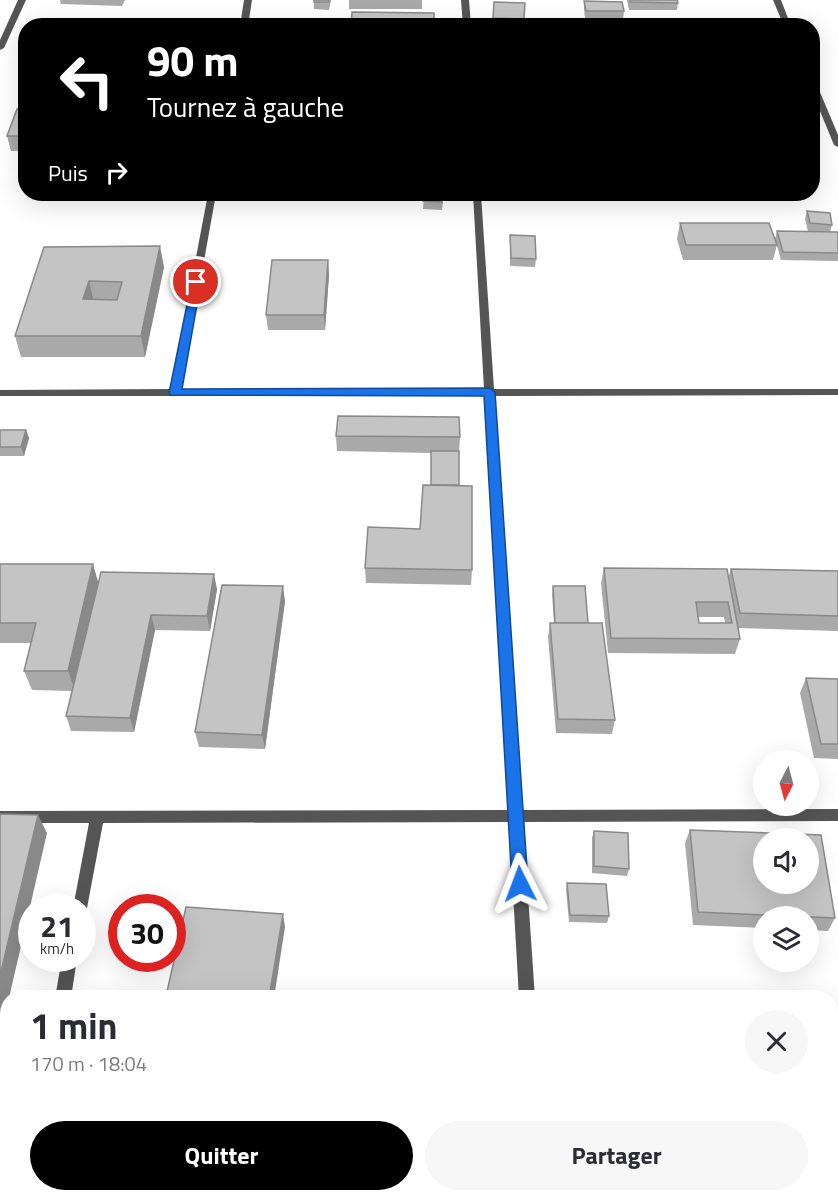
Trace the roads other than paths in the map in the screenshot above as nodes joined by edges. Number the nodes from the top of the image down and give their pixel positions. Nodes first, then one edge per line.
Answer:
1 (22, 0) edge
2 (248, 0) edge
3 (465, 0) edge
4 (777, 0) edge
5 (245, 18) edge
6 (466, 18) edge
7 (785, 18) edge
8 (0, 48) edge
9 (820, 102) edge
10 (838, 145) edge
11 (211, 201) edge
12 (477, 201) edge
13 (490, 392) junction
14 (838, 392) edge
15 (0, 393) edge
16 (175, 393) junction
17 (838, 815) edge
18 (97, 816) junction
19 (516, 816) junction
20 (0, 817) edge
21 (83, 894) edge
22 (68, 972) edge
23 (64, 990) edge
24 (527, 990) edge

1 - 8 street
2 - 5 street
3 - 6 street
4 - 7 street
9 - 10 street
11 - 16 street
12 - 13 street
13 - 14 street
13 - 16 street
13 - 19 street
15 - 16 street
17 - 19 street
18 - 19 street
18 - 20 street
18 - 21 street
19 - 24 street
22 - 23 street

